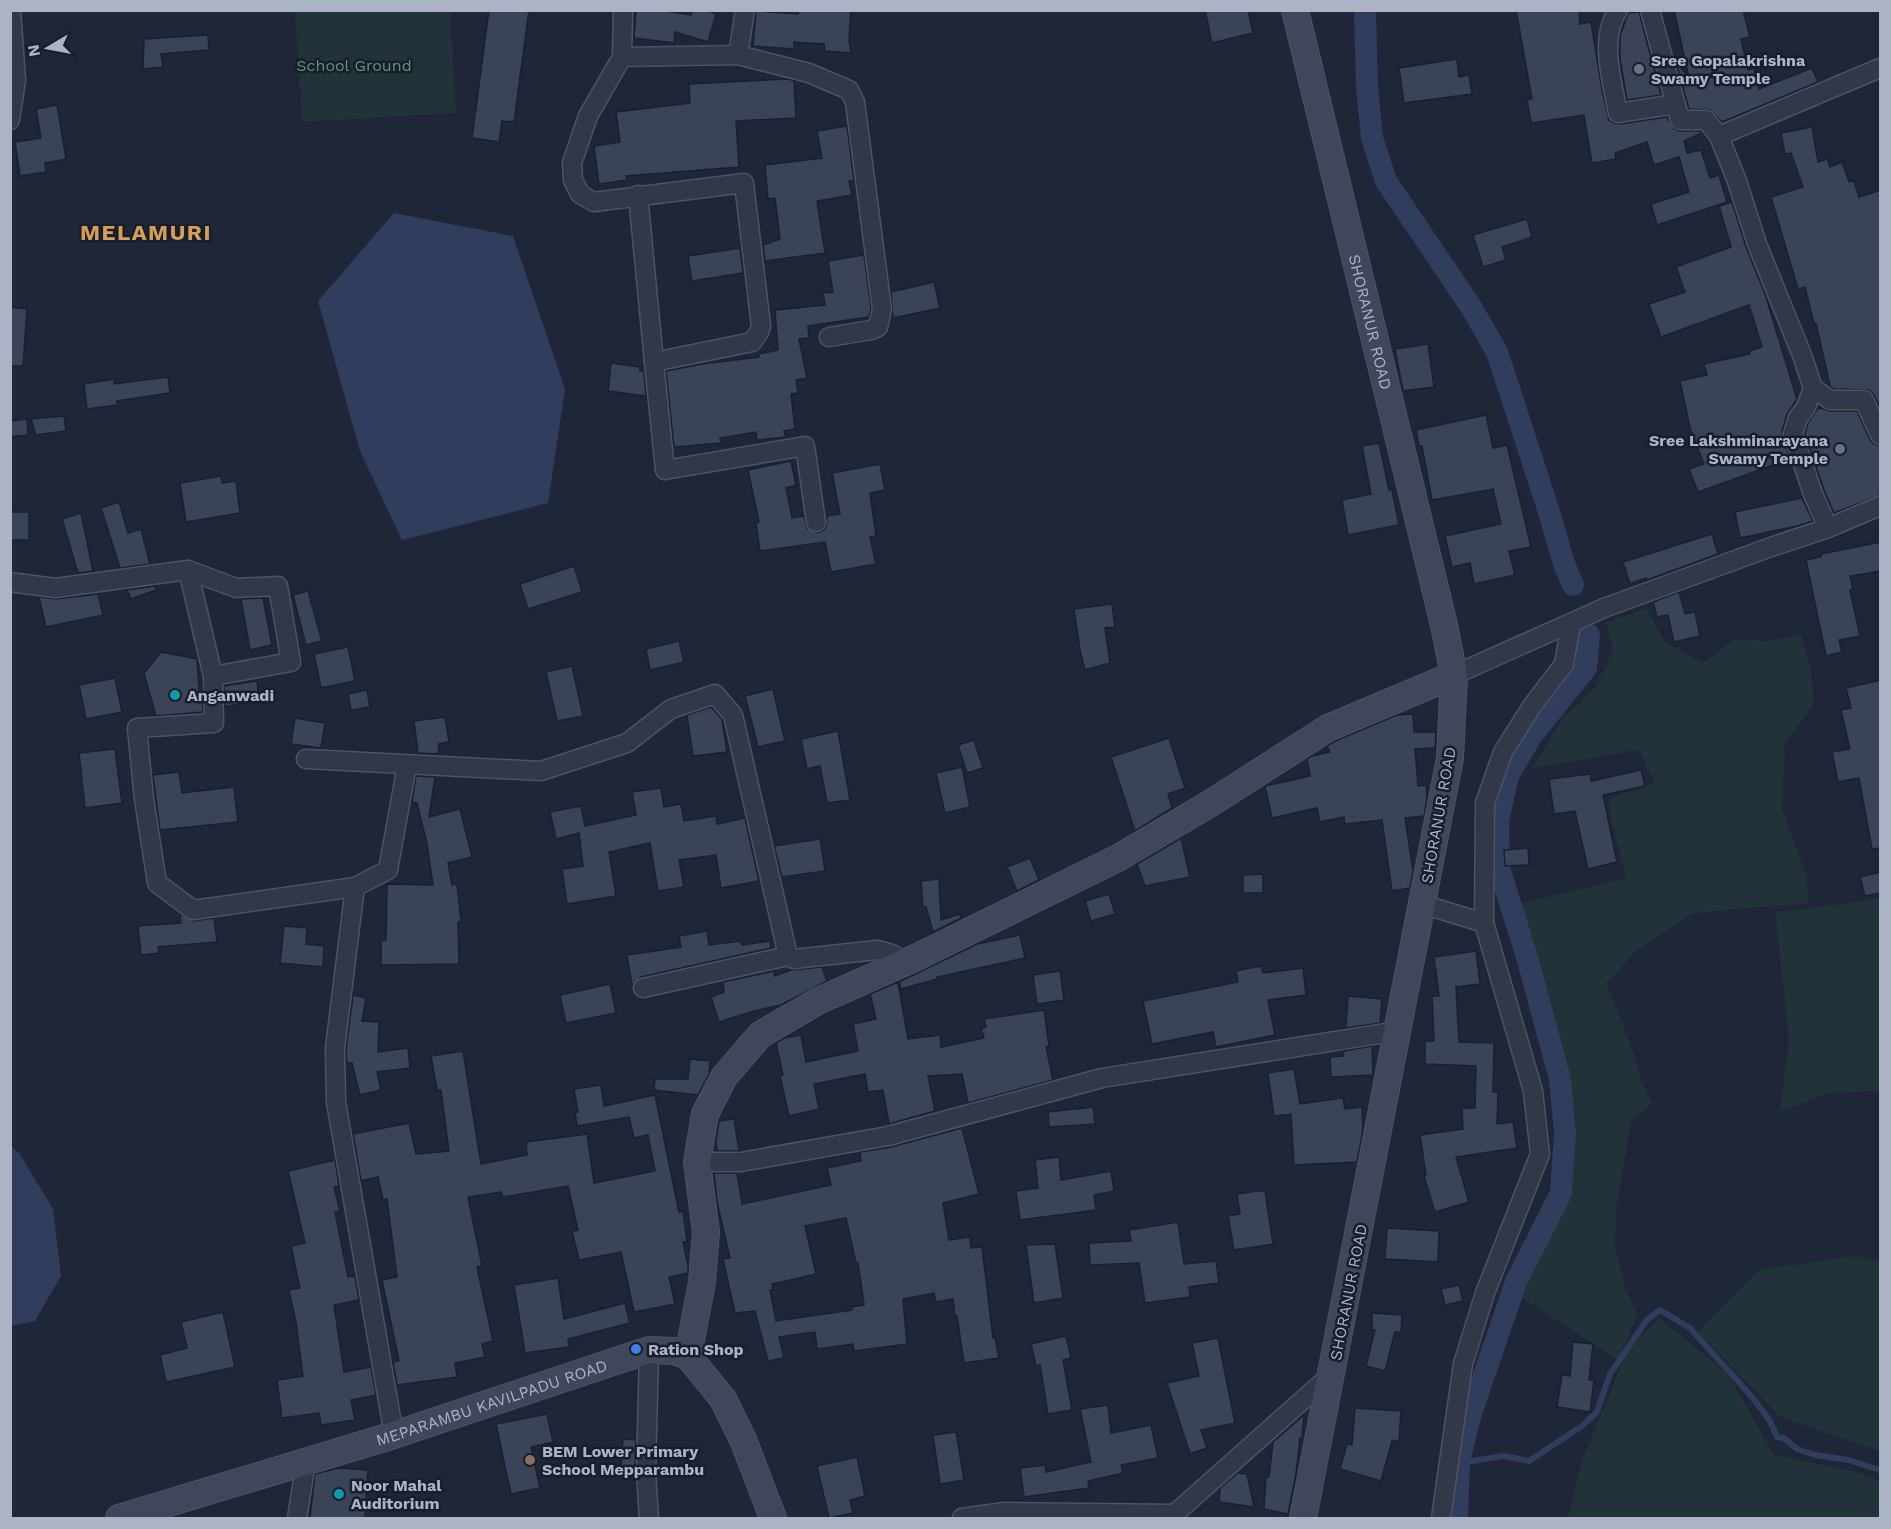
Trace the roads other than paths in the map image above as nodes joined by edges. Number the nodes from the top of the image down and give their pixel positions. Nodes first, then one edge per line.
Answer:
1 (11, 10) edge
2 (623, 10) edge
3 (745, 10) edge
4 (1295, 10) edge
5 (1618, 10) edge
6 (1650, 10) edge
7 (738, 55) junction
8 (622, 57) junction
9 (1881, 68) edge
10 (1676, 104) junction
11 (10, 120) edge
12 (1719, 136) junction
13 (638, 195) junction
14 (829, 336) dead end
15 (654, 362) junction
16 (1813, 388) junction
17 (1881, 435) edge
18 (1881, 506) edge
19 (816, 522) dead end
20 (1828, 528) junction
21 (188, 570) junction
22 (10, 582) edge
23 (1571, 624) junction
24 (1454, 675) junction
25 (213, 676) junction
26 (306, 759) dead end
27 (407, 765) junction
28 (355, 887) junction
29 (1422, 904) junction
30 (1484, 923) junction
31 (788, 956) junction
32 (906, 962) junction
33 (643, 988) dead end
34 (1398, 1031) junction
35 (697, 1162) junction
36 (649, 1350) junction
37 (688, 1356) junction
38 (1332, 1374) junction
39 (394, 1435) junction
40 (306, 1462) junction
41 (1173, 1516) edge
42 (118, 1518) edge
43 (297, 1518) edge
44 (649, 1518) edge
45 (773, 1518) edge
46 (962, 1518) edge
47 (1303, 1518) edge
48 (1441, 1518) edge

1 - 11 street
2 - 8 street
3 - 7 street
4 - 24 main road, SHORANUR ROAD
5 - 10 street
6 - 10 street
7 - 8 street
7 - 14 street
8 - 13 street
9 - 12 street
10 - 12 street
12 - 16 street
13 - 15 street
13 - 15 street
15 - 19 street
16 - 17 street
16 - 20 street
18 - 20 street
20 - 23 street
21 - 22 street
21 - 25 street
21 - 25 street
23 - 24 street
23 - 30 street
24 - 29 main road, SHORANUR ROAD
24 - 32 main road
25 - 28 street
26 - 27 street
27 - 28 street
27 - 31 street
28 - 39 street
29 - 30 street
29 - 34 main road, SHORANUR ROAD
30 - 48 street
31 - 32 street
31 - 33 street
32 - 35 main road
34 - 35 street
34 - 38 main road, SHORANUR ROAD
35 - 37 main road
36 - 37 main road, MEPARAMBU KAVILPADU ROAD
36 - 39 main road, MEPARAMBU KAVILPADU ROAD
36 - 44 street
37 - 45 main road
38 - 41 street
38 - 47 main road, SHORANUR ROAD
39 - 40 main road, MEPARAMBU KAVILPADU ROAD
40 - 42 main road, MEPARAMBU KAVILPADU ROAD
40 - 43 street
41 - 46 street

